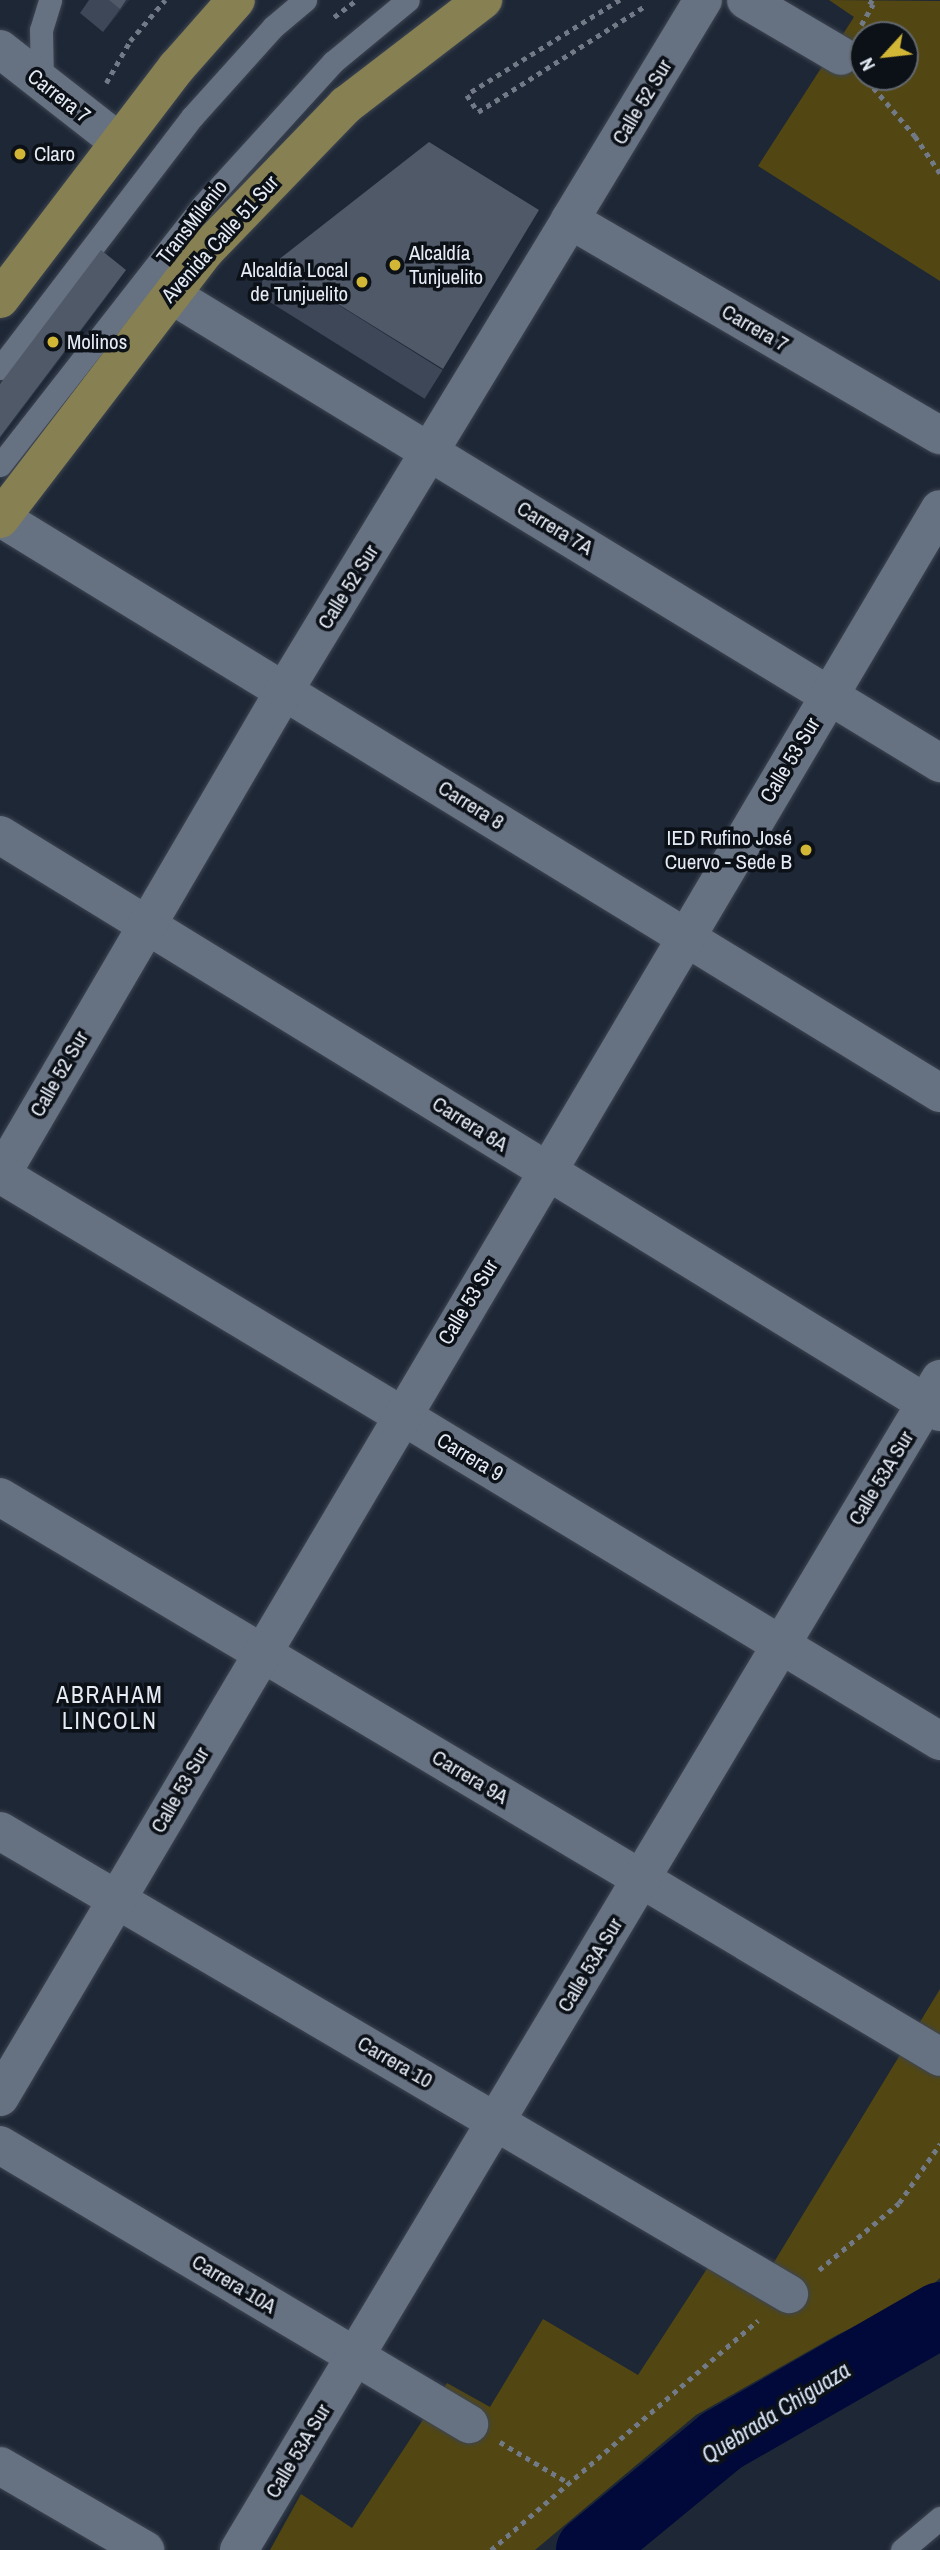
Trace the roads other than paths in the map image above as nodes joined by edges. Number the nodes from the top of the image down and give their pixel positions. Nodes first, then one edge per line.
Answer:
1 (50, 0) edge
2 (236, 0) edge
3 (305, 0) edge
4 (408, 0) edge
5 (483, 0) edge
6 (703, 0) edge
7 (746, 0) edge
8 (0, 49) edge
9 (849, 65) edge
10 (42, 82) junction
11 (119, 142) junction
12 (570, 220) junction
13 (170, 294) junction
14 (0, 299) edge
15 (0, 368) edge
16 (940, 435) edge
17 (431, 453) junction
18 (0, 465) edge
19 (940, 509) edge
20 (1, 519) edge
21 (284, 691) junction
22 (829, 695) junction
23 (940, 763) edge
24 (0, 835) edge
25 (146, 925) junction
26 (685, 937) junction
27 (940, 1093) edge
28 (546, 1171) junction
29 (0, 1175) edge
30 (935, 1398) edge
31 (401, 1415) junction
32 (0, 1497) edge
33 (781, 1645) junction
34 (261, 1652) junction
35 (940, 1741) edge
36 (0, 1831) edge
37 (641, 1879) junction
38 (116, 1899) junction
39 (940, 2057) edge
40 (0, 2097) edge
41 (496, 2121) junction
42 (0, 2145) edge
43 (789, 2294) road end
44 (355, 2356) junction
45 (469, 2424) road end
46 (0, 2466) edge
47 (940, 2518) edge
48 (145, 2550) edge
49 (239, 2550) edge
50 (902, 2550) edge

1 - 10 lane
2 - 11 main road
3 - 15 lane
4 - 18 lane, TransMilenio
5 - 13 main road, Avenida Calle 51 Sur
6 - 12 street, Calle 52 Sur
7 - 9 street
8 - 10 street, Carrera 7
10 - 11 street, Carrera 7
11 - 14 main road
12 - 16 street, Carrera 7
12 - 17 street, Calle 52 Sur
13 - 17 street, Carrera 7A
13 - 20 main road, Avenida Calle 51 Sur
17 - 21 street, Calle 52 Sur
17 - 22 street, Carrera 7A
19 - 22 street, Calle 53 Sur
20 - 21 street, Carrera 8
21 - 25 street, Calle 52 Sur
21 - 26 street, Carrera 8
22 - 23 street, Carrera 7A
22 - 26 street, Calle 53 Sur
24 - 25 street, Carrera 8A
25 - 28 street, Carrera 8A
25 - 29 street, Calle 52 Sur
26 - 27 street, Carrera 8
26 - 28 street, Calle 53 Sur
28 - 30 street, Carrera 8A
28 - 31 street, Calle 53 Sur
29 - 31 street, Carrera 9
30 - 33 street, Calle 53A Sur
31 - 33 street, Carrera 9
31 - 34 street, Calle 53 Sur
32 - 34 street, Carrera 9A
33 - 35 street, Carrera 9
33 - 37 street, Calle 53A Sur
34 - 37 street, Carrera 9A
34 - 38 street, Calle 53 Sur
36 - 38 street, Carrera 10
37 - 39 street, Carrera 9A
37 - 41 street, Calle 53A Sur
38 - 40 street, Calle 53 Sur
38 - 41 street, Carrera 10
41 - 43 street, Carrera 10
41 - 44 street, Calle 53A Sur
42 - 44 street, Carrera 10A
44 - 45 street, Carrera 10A
44 - 49 street, Calle 53A Sur
46 - 48 street
47 - 50 lane

